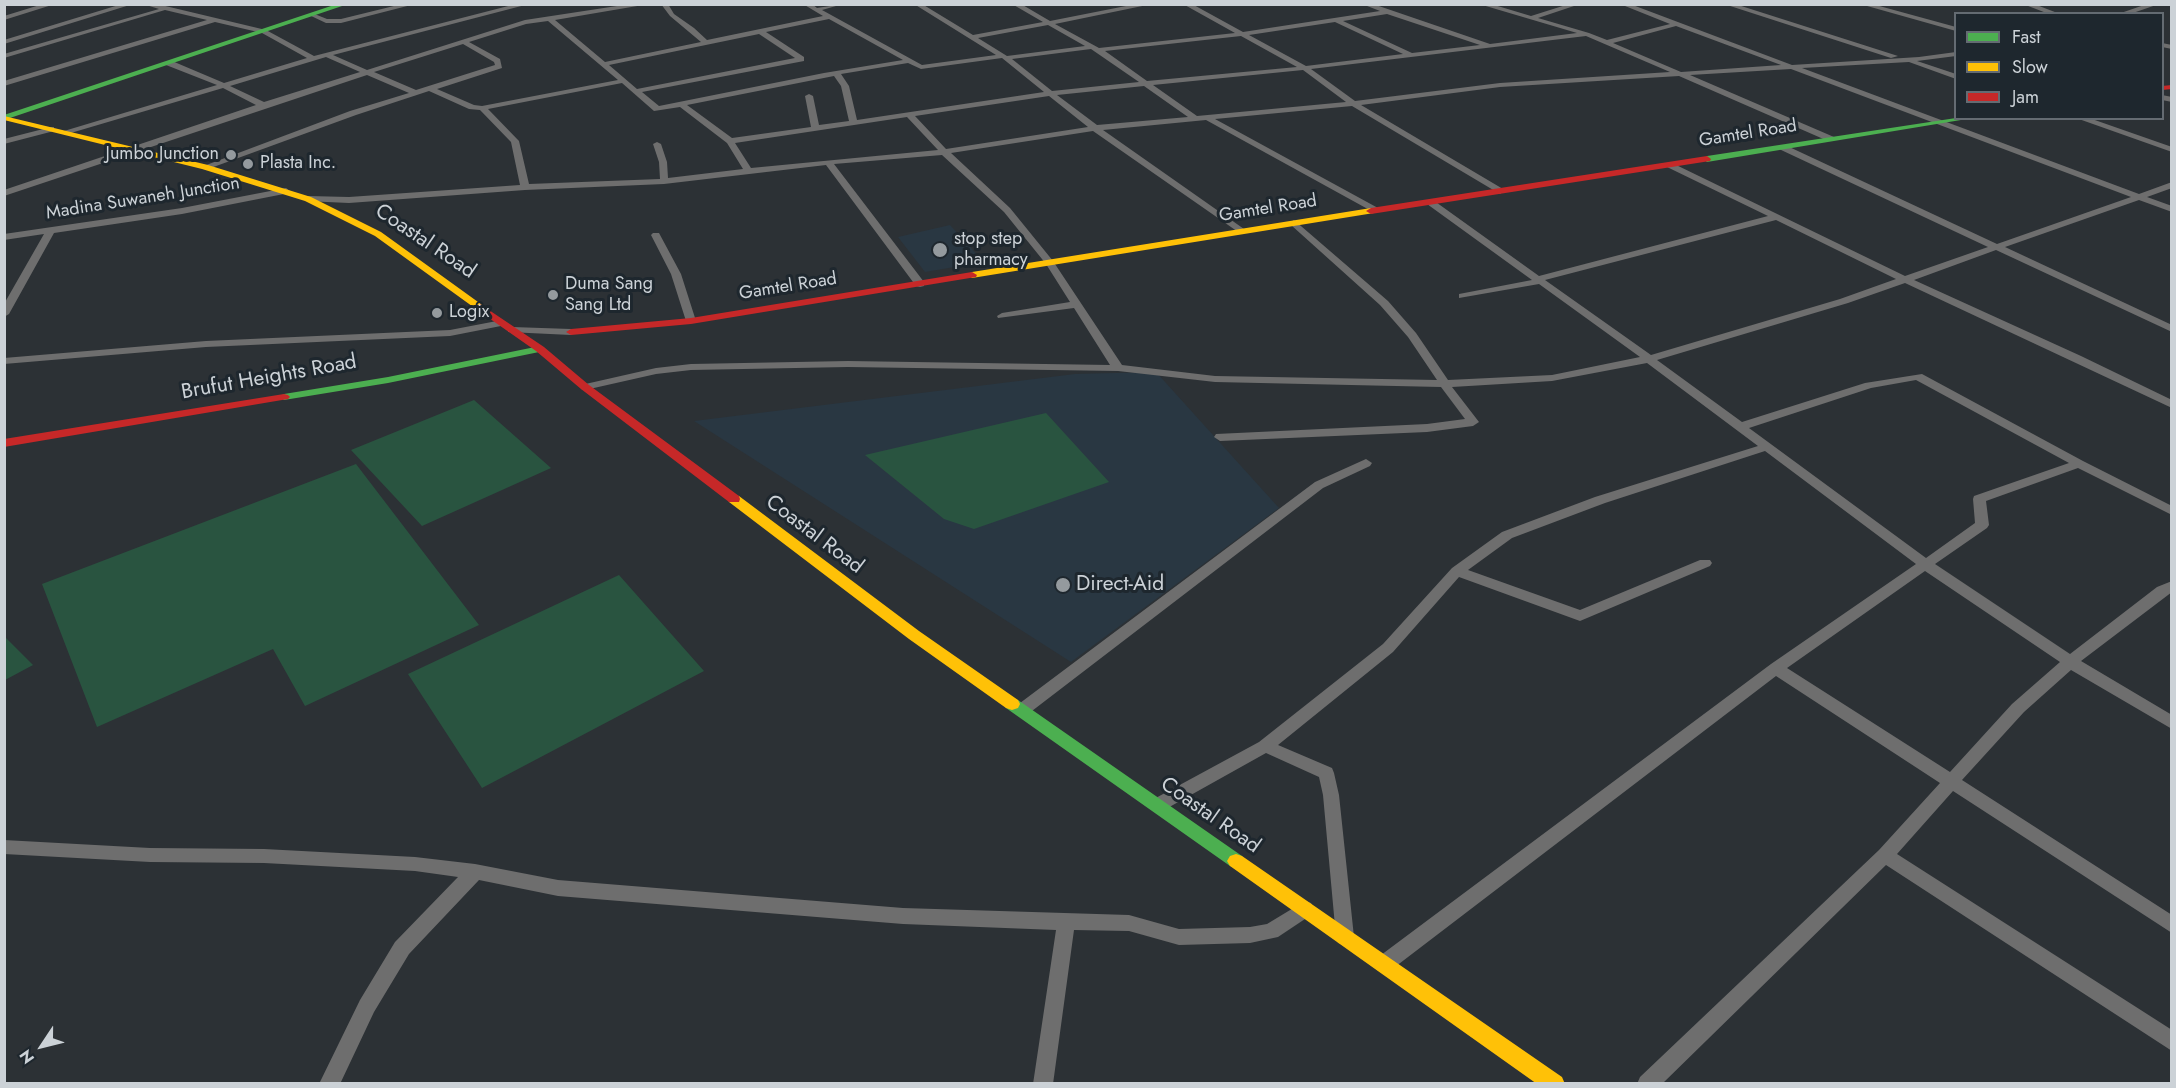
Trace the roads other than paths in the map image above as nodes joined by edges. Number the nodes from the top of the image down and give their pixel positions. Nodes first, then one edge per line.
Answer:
1 (52, 4) edge
2 (130, 4) edge
3 (146, 4) edge
4 (412, 4) edge
5 (501, 4) edge
6 (526, 4) edge
7 (646, 4) edge
8 (664, 4) edge
9 (806, 4) edge
10 (840, 4) edge
11 (917, 4) edge
12 (1015, 4) edge
13 (1149, 4) edge
14 (1186, 4) edge
15 (1365, 4) edge
16 (1482, 4) edge
17 (1577, 4) edge
18 (1623, 4) edge
19 (1727, 4) edge
20 (1863, 4) edge
21 (2026, 4) edge
22 (2156, 4) edge
23 (335, 5) edge
24 (164, 9) junction
25 (509, 9) junction
26 (815, 10) junction
27 (1386, 12) junction
28 (2051, 12) edge
29 (2128, 12) edge
30 (312, 15) junction
31 (829, 17) junction
32 (4, 18) edge
33 (1531, 18) junction
34 (550, 19) junction
35 (213, 20) junction
36 (1336, 20) junction
37 (525, 22) junction
38 (1049, 24) junction
39 (1676, 24) junction
40 (1954, 28) edge
41 (760, 31) junction
42 (264, 32) junction
43 (1243, 34) junction
44 (1587, 34) junction
45 (974, 37) junction
46 (6, 40) edge
47 (464, 42) junction
48 (705, 42) junction
49 (1607, 42) junction
50 (1090, 46) junction
51 (1489, 46) junction
52 (1098, 50) junction
53 (1954, 54) edge
54 (327, 55) junction
55 (4, 56) edge
56 (1412, 56) junction
57 (1005, 57) junction
58 (313, 58) junction
59 (1901, 59) junction
60 (908, 61) junction
61 (169, 63) junction
62 (604, 64) junction
63 (1789, 66) junction
64 (1305, 68) junction
65 (366, 72) junction
66 (836, 73) junction
67 (1682, 74) junction
68 (1954, 76) edge
69 (623, 81) junction
70 (1146, 82) junction
71 (4, 84) edge
72 (224, 85) junction
73 (429, 88) junction
74 (636, 91) junction
75 (414, 92) junction
76 (1051, 93) junction
77 (809, 96) dead end
78 (681, 104) junction
79 (1353, 104) junction
80 (263, 105) junction
81 (482, 108) junction
82 (908, 113) junction
83 (4, 118) edge
84 (1196, 119) junction
85 (1209, 119) junction
86 (1959, 120) edge
87 (2086, 120) edge
88 (854, 123) junction
89 (1943, 123) junction
90 (815, 128) junction
91 (1095, 128) junction
92 (51, 129) junction
93 (68, 133) junction
94 (1831, 140) junction
95 (730, 141) junction
96 (4, 142) edge
97 (657, 144) dead end
98 (1782, 147) junction
99 (133, 149) junction
100 (2172, 150) edge
101 (944, 152) junction
102 (828, 162) junction
103 (1670, 165) junction
104 (205, 167) junction
105 (748, 172) junction
106 (664, 181) junction
107 (2172, 184) edge
108 (525, 187) junction
109 (1500, 191) junction
110 (286, 192) junction
111 (4, 193) edge
112 (2136, 196) junction
113 (308, 199) junction
114 (1430, 202) junction
115 (2172, 209) edge
116 (1375, 210) junction
117 (1777, 217) junction
118 (1294, 223) junction
119 (50, 231) junction
120 (1241, 231) junction
121 (656, 235) dead end
122 (4, 237) edge
123 (1994, 246) junction
124 (1050, 263) junction
125 (1904, 279) junction
126 (1540, 280) junction
127 (21, 284) junction
128 (920, 284) junction
129 (4, 287) edge
130 (1462, 296) dead end
131 (1078, 304) junction
132 (4, 314) edge
133 (1002, 316) dead end
134 (691, 321) junction
135 (507, 327) junction
136 (2172, 329) edge
137 (540, 349) junction
138 (1649, 359) junction
139 (4, 362) edge
140 (1118, 368) junction
141 (1444, 384) junction
142 (585, 387) junction
143 (2172, 405) edge
144 (1740, 427) junction
145 (1220, 437) dead end
146 (4, 442) edge
147 (1767, 447) junction
148 (1366, 463) dead end
149 (2079, 464) junction
150 (2172, 511) edge
151 (1704, 563) dead end
152 (1925, 564) junction
153 (1457, 571) junction
154 (2172, 585) edge
155 (2070, 662) junction
156 (1776, 668) junction
157 (1022, 710) junction
158 (2172, 723) edge
159 (1265, 746) junction
160 (1952, 783) junction
161 (1158, 806) junction
162 (4, 847) edge
163 (1885, 855) junction
164 (475, 872) junction
165 (1305, 909) junction
166 (1066, 922) junction
167 (2172, 925) edge
168 (1345, 937) junction
169 (1384, 964) junction
170 (2172, 1042) edge
171 (329, 1083) edge
172 (1043, 1083) edge
173 (1555, 1083) edge
174 (1647, 1083) edge

1 - 32 street
2 - 46 street
3 - 24 street
4 - 30 street
5 - 25 street
6 - 25 street
7 - 34 street
8 - 48 street
9 - 26 street
10 - 26 street
11 - 45 street
12 - 38 street
13 - 38 street
14 - 43 street
15 - 27 street
16 - 33 street
17 - 33 street
18 - 39 street
19 - 59 street
20 - 40 street
21 - 28 street
22 - 29 street
23 - 30 street
24 - 35 street
24 - 55 street
25 - 37 street
25 - 54 street
26 - 31 street
27 - 36 street
27 - 51 street
30 - 42 street
31 - 41 street
31 - 60 street
33 - 44 street
34 - 37 street
34 - 62 street
35 - 42 street
35 - 71 street
36 - 43 street
36 - 56 street
37 - 47 street
38 - 45 street
38 - 50 street
39 - 49 street
39 - 63 street
41 - 48 street
41 - 74 street
42 - 58 street
42 - 61 street
43 - 52 street
43 - 64 street
44 - 49 street
44 - 51 street
45 - 57 street
47 - 65 street
47 - 73 street
48 - 62 street
49 - 67 street
50 - 52 street
50 - 57 street
51 - 56 street
52 - 70 street
53 - 59 street
54 - 58 street
54 - 65 street
56 - 64 street
57 - 60 street
57 - 76 street
58 - 72 street
59 - 63 street
59 - 68 street
60 - 66 street
61 - 72 street
61 - 83 street
62 - 69 street
63 - 67 street
63 - 89 street
64 - 70 street
64 - 79 street
65 - 75 street
65 - 80 street
66 - 78 street
66 - 88 street
67 - 79 street
67 - 94 street
69 - 74 street
69 - 81 street
70 - 76 street
70 - 84 street
72 - 80 street
72 - 93 street
73 - 75 street
73 - 81 street
74 - 78 street
75 - 104 street
76 - 82 street
76 - 91 street
77 - 90 street
78 - 95 street
79 - 85 street
79 - 109 street
80 - 99 street
81 - 108 street
82 - 88 street
82 - 101 street
83 - 92 street, Coastal Road
84 - 85 street
84 - 91 street
85 - 116 street
86 - 89 street, Gamtel Road
87 - 100 street
88 - 90 street
89 - 94 street, Gamtel Road
89 - 112 street
90 - 95 street
91 - 101 street
91 - 120 street
92 - 93 street, Coastal Road
92 - 96 street
93 - 99 street, Coastal Road
94 - 98 street, Gamtel Road
95 - 105 street
97 - 106 street
98 - 103 street, Gamtel Road
98 - 123 street
99 - 104 street, Coastal Road
99 - 111 street
101 - 102 street
101 - 124 street
102 - 105 street
102 - 128 street
103 - 109 street, Gamtel Road
103 - 117 street
104 - 110 street, Coastal Road
105 - 106 street
106 - 108 street
107 - 112 street
108 - 113 street
109 - 114 street, Gamtel Road
110 - 113 street, Coastal Road
110 - 119 street, Madina Suwaneh Junction
112 - 115 street
112 - 123 street
113 - 135 street, Coastal Road
114 - 116 street, Gamtel Road
114 - 126 street
116 - 118 street, Gamtel Road
117 - 125 street
117 - 126 street
118 - 120 street, Gamtel Road
118 - 141 street
119 - 122 street, Madina Suwaneh Junction
119 - 127 street
120 - 124 street, Gamtel Road
121 - 134 street
123 - 125 street
123 - 136 street
124 - 128 street, Gamtel Road
124 - 131 street
125 - 138 street
125 - 143 street
126 - 130 street
126 - 138 street
127 - 129 street
127 - 132 street
128 - 134 street, Gamtel Road
131 - 133 street
131 - 140 street
134 - 135 street, Gamtel Road
135 - 137 street, Coastal Road
135 - 139 street
137 - 142 street, Coastal Road
137 - 146 street, Brufut Heights Road
138 - 141 street
138 - 144 street
140 - 141 street
140 - 142 street
141 - 145 street
142 - 157 street, Coastal Road
144 - 147 street
144 - 149 street
147 - 152 street
147 - 153 street
148 - 157 street
149 - 150 street
149 - 152 street
151 - 153 street
152 - 155 street
152 - 156 street
153 - 159 street
154 - 155 street
155 - 158 street
155 - 160 street
156 - 160 street
156 - 169 street
157 - 161 street, Coastal Road
159 - 161 street
159 - 168 street
160 - 163 street
160 - 167 street
161 - 165 street, Coastal Road
162 - 164 street
163 - 170 street
163 - 174 street
164 - 166 street
164 - 171 street
165 - 166 street
165 - 168 street, Coastal Road
166 - 172 street
168 - 169 street, Coastal Road
169 - 173 street, Coastal Road

